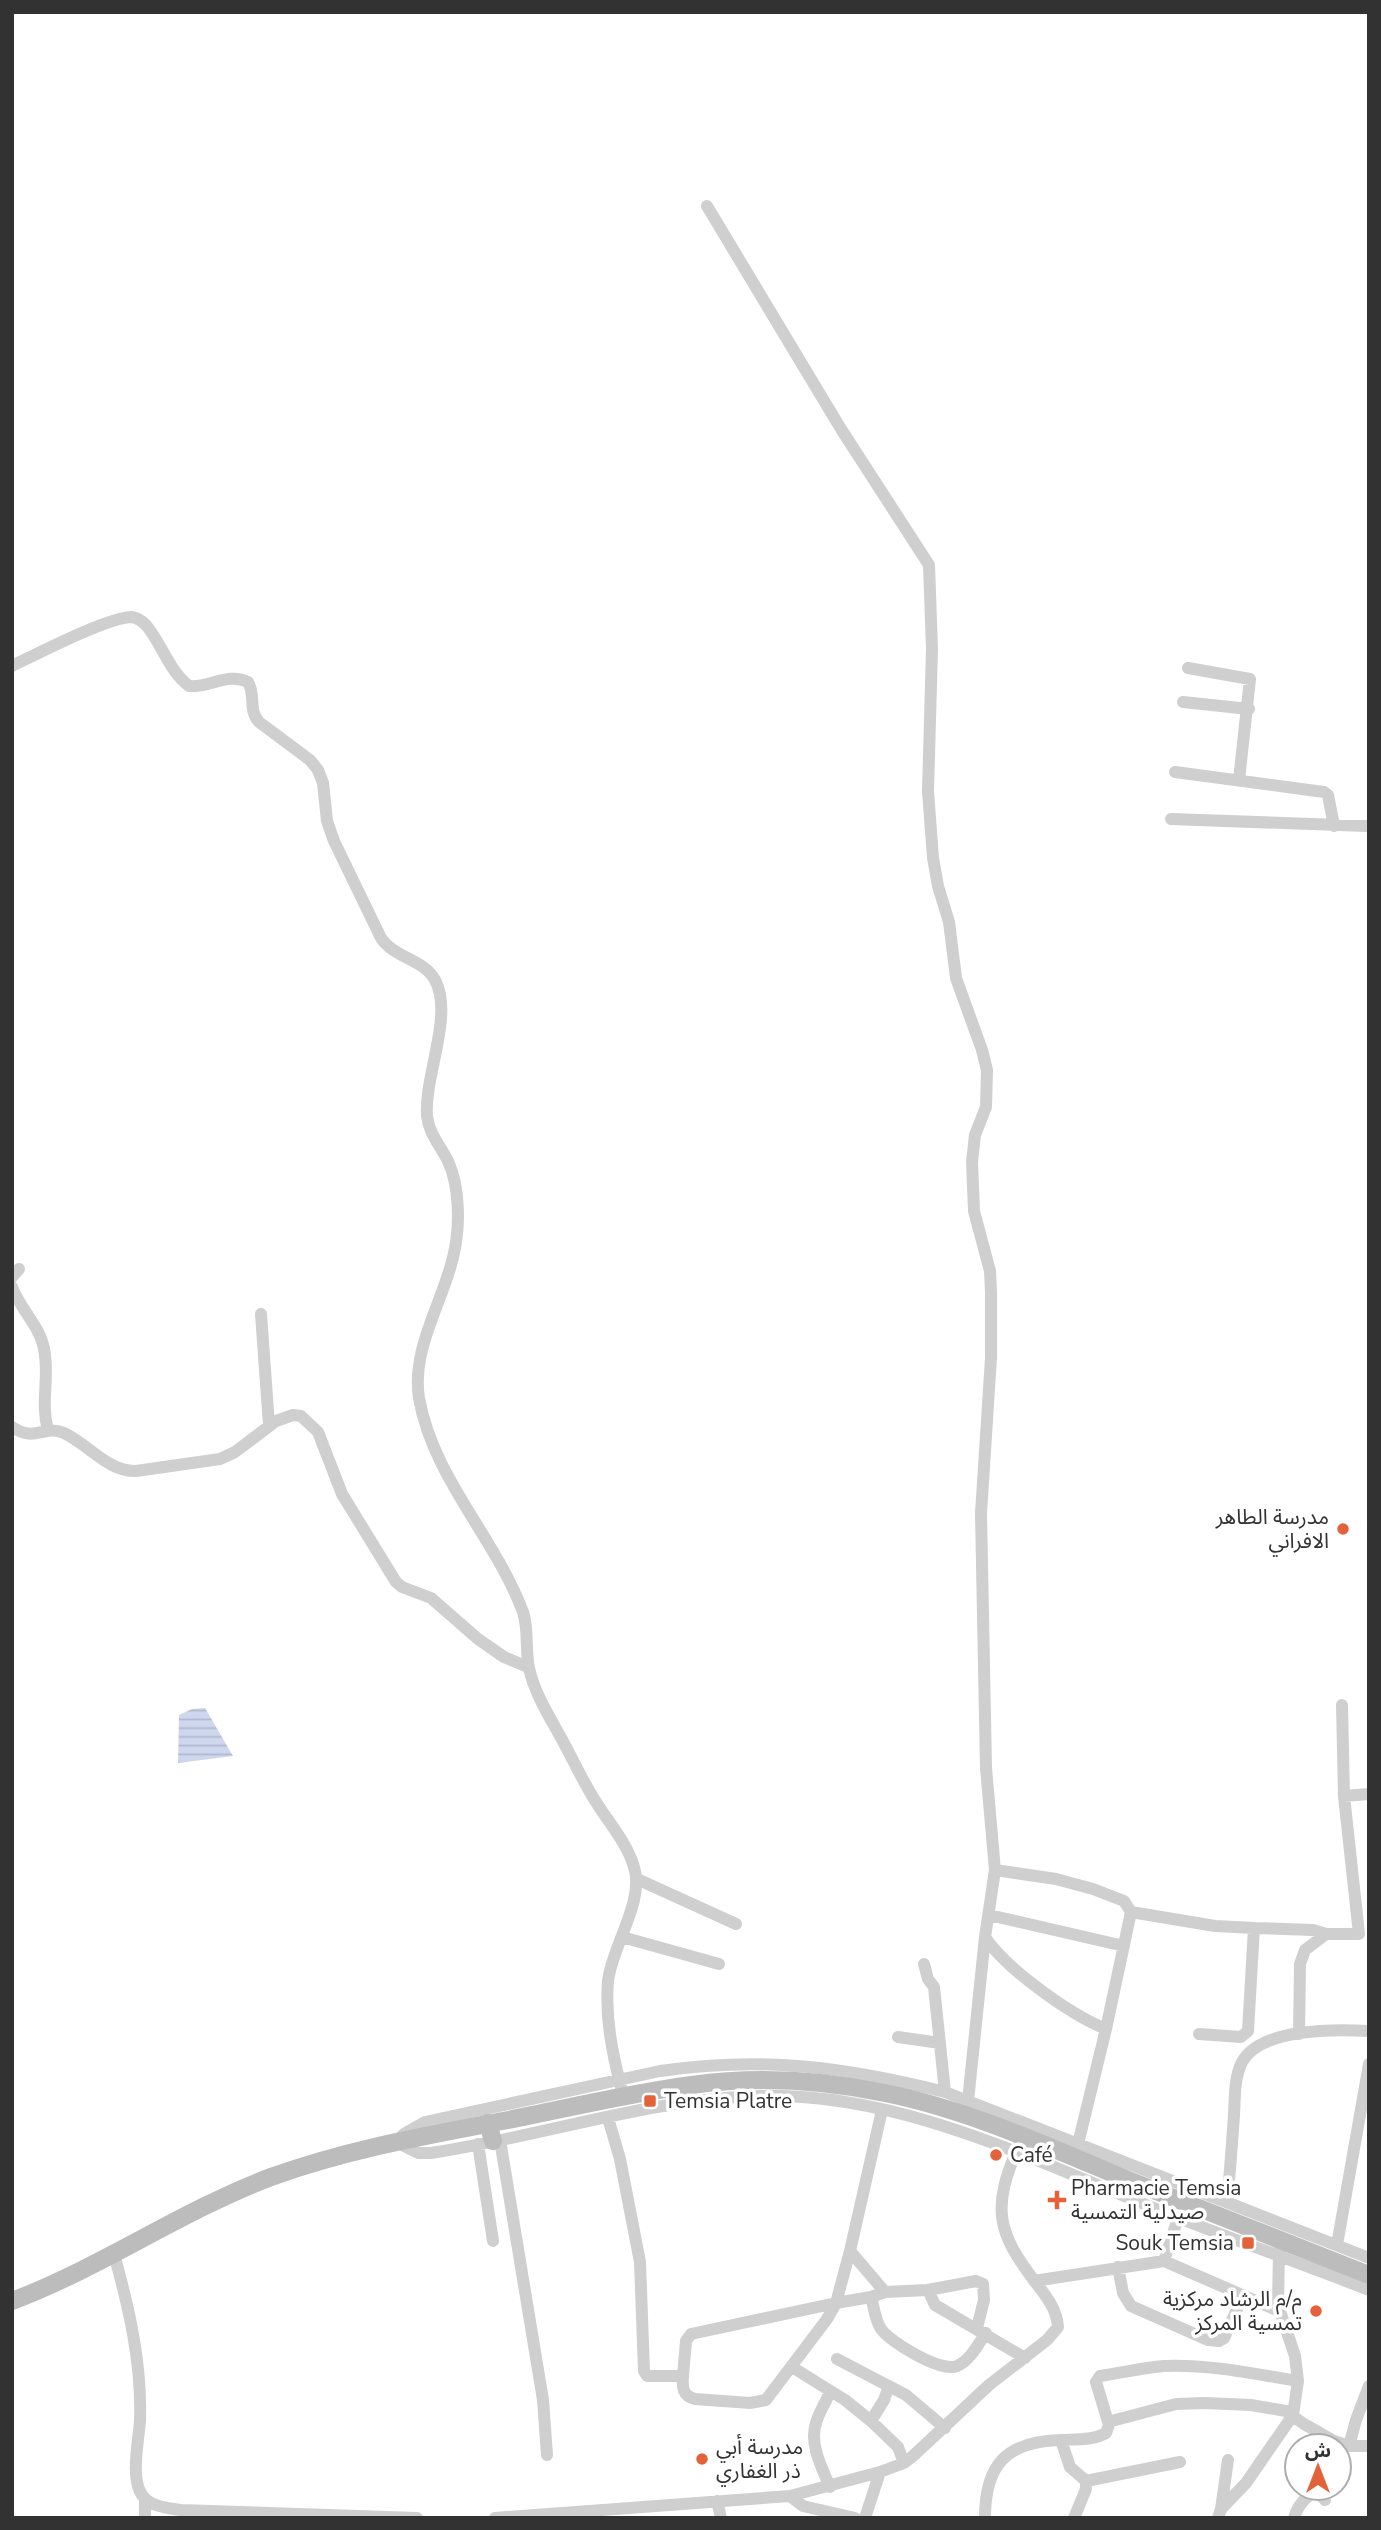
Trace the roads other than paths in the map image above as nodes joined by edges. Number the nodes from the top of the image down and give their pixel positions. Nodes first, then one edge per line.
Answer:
1 (708, 206) dead end
2 (12, 666) edge
3 (1188, 668) dead end
4 (1183, 702) dead end
5 (1249, 709) junction
6 (1175, 772) dead end
7 (1239, 780) junction
8 (1171, 819) dead end
9 (1334, 826) junction
10 (1366, 827) dead end
11 (12, 1287) edge
12 (261, 1314) dead end
13 (270, 1425) junction
14 (12, 1427) edge
15 (48, 1430) junction
16 (528, 1667) junction
17 (1342, 1705) dead end
18 (1369, 1794) edge
19 (1344, 1796) junction
20 (995, 1870) junction
21 (637, 1879) junction
22 (1131, 1912) junction
23 (989, 1915) junction
24 (736, 1924) dead end
25 (1254, 1928) junction
26 (1326, 1934) junction
27 (1364, 1934) edge
28 (621, 1937) junction
29 (985, 1937) junction
30 (1124, 1946) junction
31 (719, 1964) dead end
32 (924, 1964) dead end
33 (1106, 2029) junction
34 (1369, 2031) edge
35 (1199, 2034) dead end
36 (1299, 2034) junction
37 (898, 2037) dead end
38 (940, 2043) junction
39 (1369, 2064) edge
40 (945, 2092) junction
41 (870, 2094) junction
42 (623, 2097) junction
43 (968, 2101) junction
44 (608, 2118) junction
45 (488, 2123) junction
46 (1363, 2137) edge
47 (1021, 2138) junction
48 (396, 2142) junction
49 (490, 2142) junction
50 (1076, 2150) junction
51 (1205, 2202) junction
52 (1227, 2202) junction
53 (1178, 2218) junction
54 (493, 2241) dead end
55 (1280, 2248) junction
56 (850, 2251) junction
57 (1335, 2253) junction
58 (114, 2254) junction
59 (1369, 2258) edge
60 (1164, 2261) junction
61 (1118, 2267) junction
62 (1369, 2275) edge
63 (1034, 2281) junction
64 (928, 2290) junction
65 (1369, 2290) edge
66 (885, 2292) junction
67 (1243, 2296) junction
68 (871, 2297) junction
69 (12, 2301) edge
70 (836, 2302) junction
71 (1279, 2311) junction
72 (981, 2331) junction
73 (1025, 2358) junction
74 (837, 2359) dead end
75 (792, 2367) junction
76 (683, 2376) junction
77 (1298, 2381) junction
78 (889, 2386) junction
79 (1369, 2386) edge
80 (830, 2392) junction
81 (1293, 2415) junction
82 (871, 2421) junction
83 (1108, 2422) junction
84 (945, 2428) junction
85 (1318, 2432) edge
86 (1353, 2432) edge
87 (1061, 2440) junction
88 (547, 2455) dead end
89 (1228, 2460) dead end
90 (1180, 2462) dead end
91 (904, 2463) junction
92 (880, 2472) junction
93 (1086, 2482) junction
94 (830, 2487) junction
95 (790, 2496) junction
96 (145, 2499) junction
97 (717, 2501) junction
98 (1303, 2502) edge
99 (1219, 2514) edge
100 (145, 2518) edge
101 (417, 2518) edge
102 (495, 2518) edge
103 (721, 2518) edge
104 (855, 2518) edge
105 (865, 2518) edge
106 (985, 2518) edge
107 (1074, 2518) edge
108 (1294, 2518) edge

1 - 20 street
2 - 16 street
3 - 5 street
4 - 5 street
5 - 7 street
6 - 7 street
7 - 9 street
8 - 9 street
9 - 10 street
11 - 15 street
12 - 13 street
13 - 15 street
13 - 16 street
14 - 15 street
16 - 21 street
17 - 19 street
18 - 19 street
19 - 27 street
20 - 22 street
20 - 23 street
21 - 24 street
21 - 28 street
22 - 25 street
22 - 30 street
23 - 29 street
23 - 30 street
25 - 26 street
25 - 35 street
26 - 27 street
26 - 36 street
28 - 31 street
28 - 42 street
29 - 33 street
29 - 43 street
30 - 33 street
32 - 38 street
33 - 50 street
34 - 36 street
36 - 52 street
37 - 38 street
38 - 40 street
39 - 46 street
40 - 41 street
40 - 43 street
41 - 42 street
41 - 42 main road
41 - 47 main road
41 - 56 street
42 - 44 street
42 - 45 main road
42 - 48 street
43 - 47 street
44 - 49 street
44 - 76 street
45 - 48 main road
45 - 49 main road
46 - 57 street
47 - 50 main road
47 - 53 street
47 - 63 street
48 - 49 street
48 - 58 main road
49 - 54 street
49 - 88 street
50 - 51 main road
51 - 52 street
51 - 55 main road
52 - 57 street
53 - 55 street
53 - 60 street
55 - 57 main road
55 - 65 street
55 - 71 street
56 - 66 street
56 - 70 street
57 - 59 street
57 - 62 main road
58 - 69 main road
58 - 96 street
60 - 61 street
60 - 67 street
61 - 63 street
61 - 67 street
63 - 73 street
64 - 66 street
64 - 72 street
64 - 72 street
66 - 68 street
67 - 71 street
68 - 70 street
68 - 72 street
70 - 75 street
70 - 76 street
71 - 77 street
72 - 73 street
73 - 84 street
74 - 78 street
75 - 76 street
75 - 80 street
77 - 81 street
77 - 83 street
78 - 82 street
78 - 84 street
79 - 86 street
80 - 82 street
80 - 94 street
81 - 83 street
81 - 85 street
81 - 99 street
82 - 91 street
83 - 87 street
84 - 91 street
87 - 93 street
87 - 106 street
89 - 99 street
90 - 93 street
91 - 92 street
92 - 94 street
92 - 105 street
93 - 107 street
94 - 95 street
95 - 97 street
95 - 104 street
96 - 100 street
96 - 101 street
97 - 102 street
97 - 103 street
98 - 108 street

